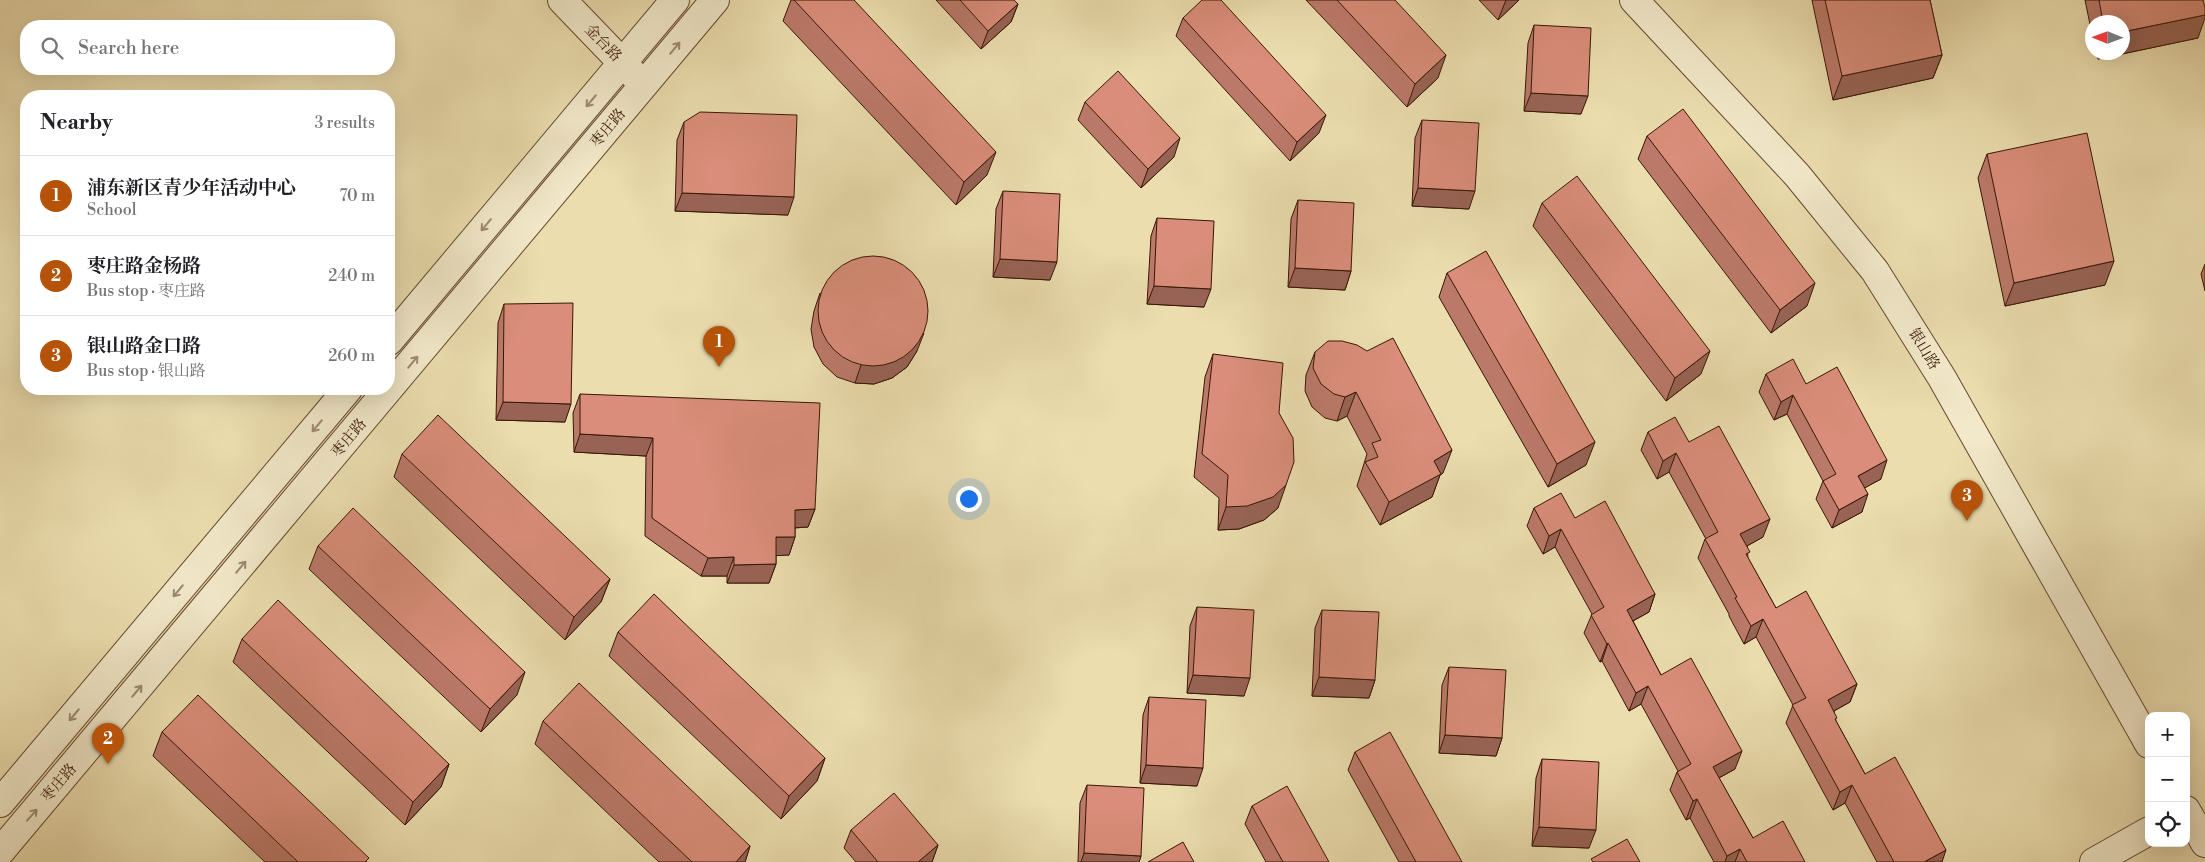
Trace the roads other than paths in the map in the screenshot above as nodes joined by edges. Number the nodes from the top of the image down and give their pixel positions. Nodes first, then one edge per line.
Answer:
1 (562, 0) edge
2 (675, 0) edge
3 (715, 0) edge
4 (1634, 0) edge
5 (622, 63) junction
6 (644, 85) junction
7 (395, 334) edge
8 (395, 382) edge
9 (343, 395) edge
10 (384, 395) edge
11 (2145, 737) edge
12 (0, 803) edge
13 (2190, 817) edge
14 (2145, 833) edge
15 (2205, 844) edge
16 (0, 852) edge
17 (2094, 862) edge

1 - 5 street, 金台路
2 - 5 street, 枣庄路
6 -> 3 street, 枣庄路
4 - 11 street, 银山路
5 - 6 street, 金台路
5 -> 7 street, 枣庄路
8 -> 6 street, 枣庄路
9 -> 12 street
16 -> 10 street, 枣庄路
13 - 15 street
14 - 17 street

